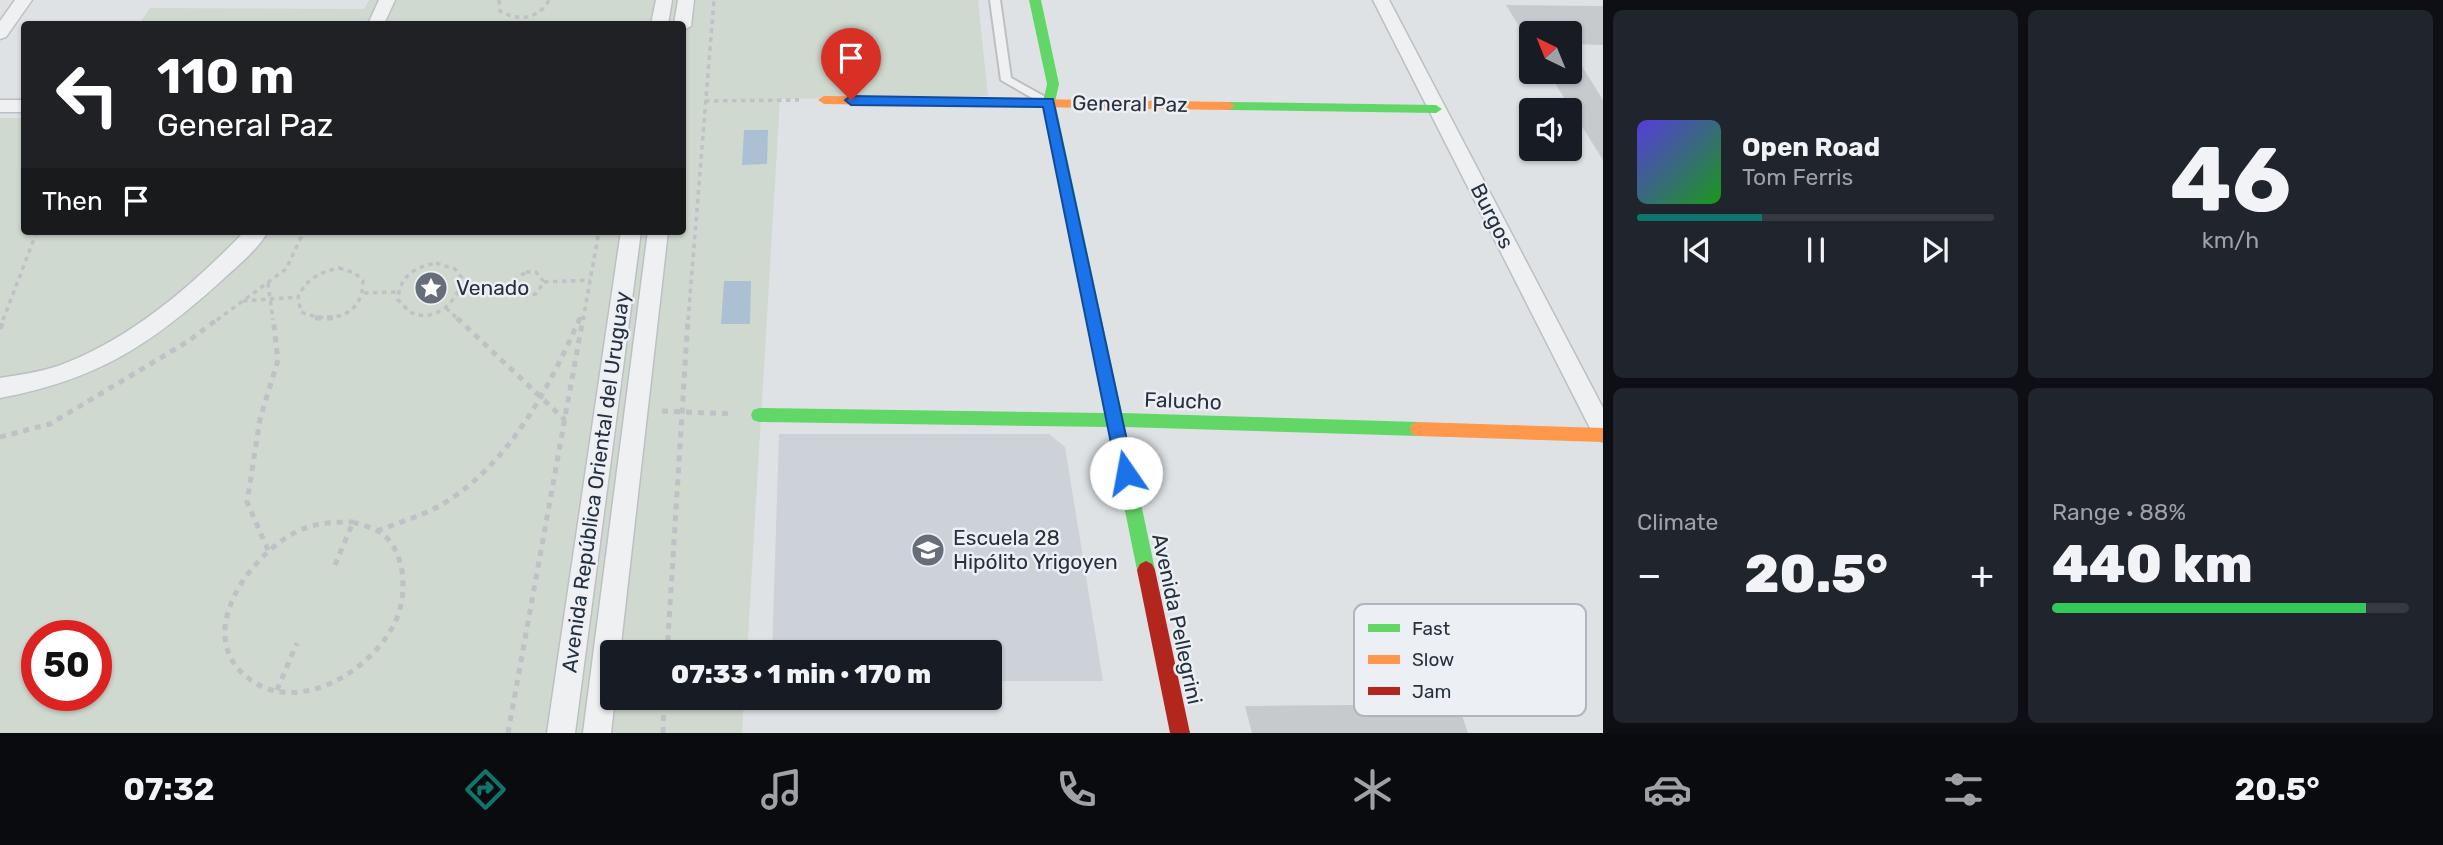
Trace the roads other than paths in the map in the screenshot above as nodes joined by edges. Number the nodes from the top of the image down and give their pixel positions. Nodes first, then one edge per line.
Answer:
1 (24, 0) edge
2 (387, 0) edge
3 (664, 0) edge
4 (686, 0) edge
5 (995, 0) edge
6 (1035, 0) edge
7 (1381, 0) edge
8 (377, 21) edge
9 (660, 21) edge
10 (683, 21) edge
11 (0, 33) edge
12 (1030, 71) dead end
13 (824, 100) road end
14 (1049, 102) junction
15 (0, 106) edge
16 (21, 106) edge
17 (1436, 109) junction
18 (254, 235) edge
19 (630, 235) edge
20 (658, 235) edge
21 (0, 388) edge
22 (759, 415) road end
23 (1115, 420) junction
24 (1603, 433) edge
25 (561, 733) edge
26 (597, 733) edge
27 (1180, 733) edge

1 - 11 street
2 - 8 street
3 - 9 street
4 - 10 street
5 - 14 lane
6 - 14 street, Avenida Pellegrini
7 - 17 street, Burgos
12 - 14 street, Avenida Pellegrini
13 - 14 street, General Paz
14 - 17 street, General Paz
14 - 23 street, Avenida Pellegrini
15 - 16 street
17 - 24 street, Burgos
18 - 21 street
19 - 25 street, Avenida República Oriental del Uruguay
20 - 26 street, Avenida República Oriental del Uruguay
22 - 23 street, Falucho
23 - 24 street, Falucho
23 - 27 street, Avenida Pellegrini

